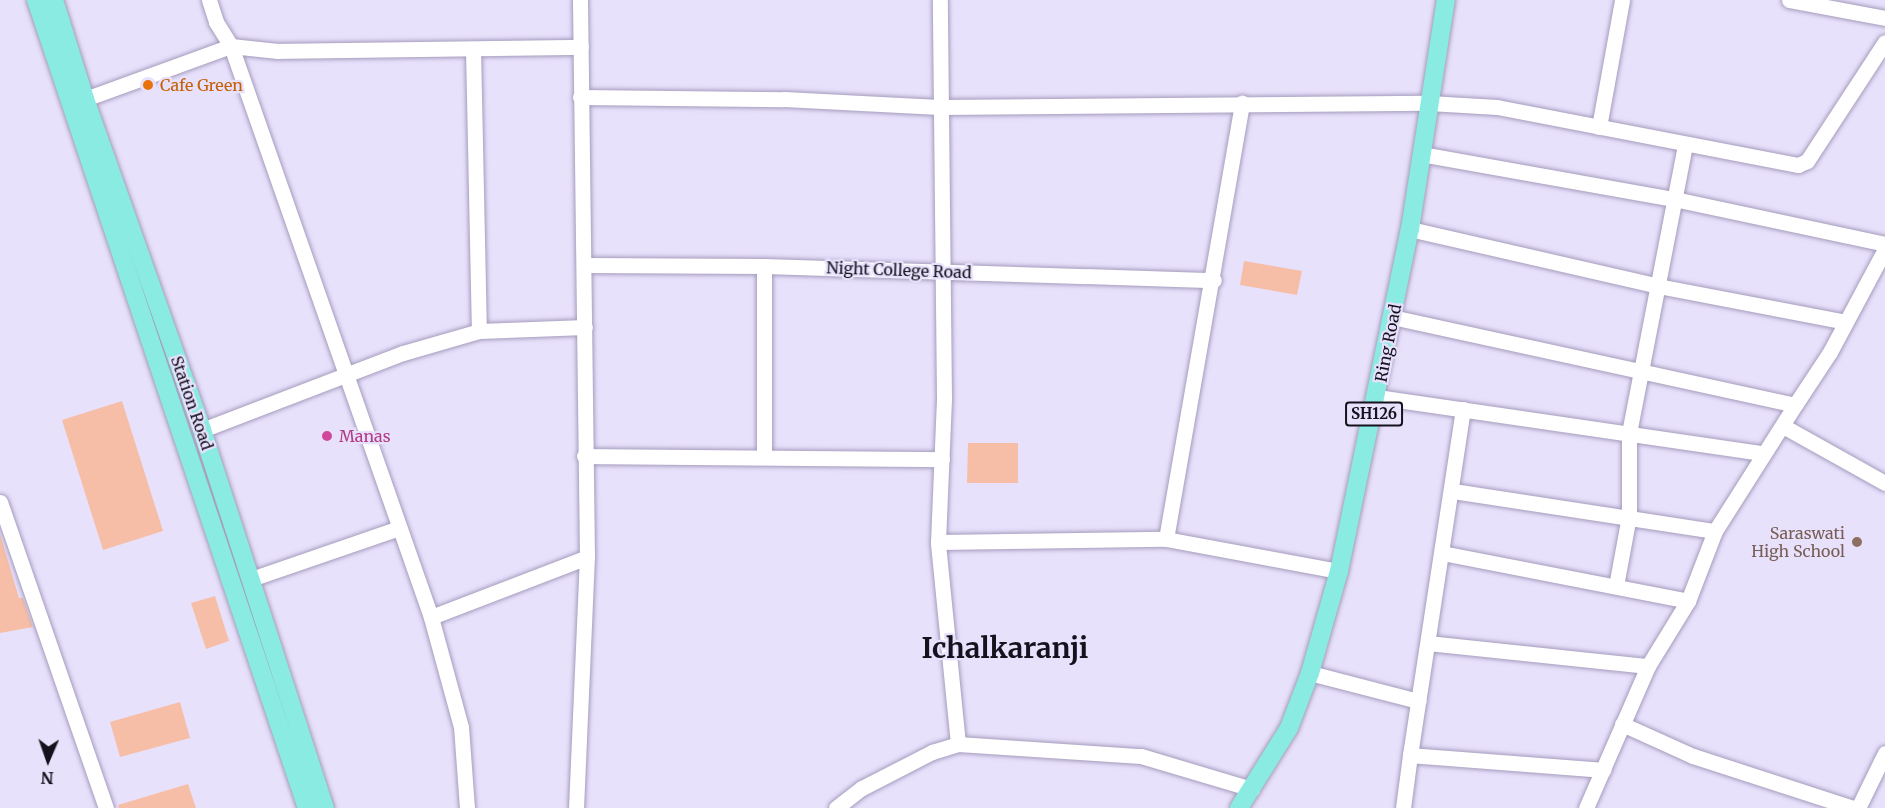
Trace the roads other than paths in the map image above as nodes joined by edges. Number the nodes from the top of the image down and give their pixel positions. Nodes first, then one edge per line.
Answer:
1 (36, 0) edge
2 (54, 0) edge
3 (209, 0) edge
4 (580, 0) edge
5 (940, 0) edge
6 (1446, 0) edge
7 (1622, 0) edge
8 (1789, 0) edge
9 (1885, 18) edge
10 (1885, 42) edge
11 (231, 46) junction
12 (581, 47) junction
13 (473, 49) junction
14 (580, 97) junction
15 (85, 99) junction
16 (1242, 103) junction
17 (1429, 103) junction
18 (939, 107) junction
19 (1599, 127) junction
20 (1685, 146) junction
21 (1421, 153) junction
22 (1674, 199) junction
23 (1410, 229) junction
24 (1885, 244) edge
25 (1885, 249) edge
26 (584, 266) junction
27 (764, 266) junction
28 (942, 272) junction
29 (1214, 280) junction
30 (1658, 286) junction
31 (1392, 317) junction
32 (1846, 322) junction
33 (585, 327) junction
34 (479, 331) junction
35 (1642, 370) junction
36 (345, 375) junction
37 (1377, 397) junction
38 (1795, 405) junction
39 (1463, 409) junction
40 (1782, 426) junction
41 (202, 430) junction
42 (1629, 433) junction
43 (1762, 453) junction
44 (584, 456) junction
45 (764, 457) junction
46 (942, 459) junction
47 (1885, 483) edge
48 (1453, 491) junction
49 (0, 502) edge
50 (1629, 516) junction
51 (399, 528) junction
52 (1715, 531) junction
53 (1166, 539) junction
54 (938, 542) junction
55 (1442, 553) junction
56 (587, 557) junction
57 (1339, 572) junction
58 (251, 579) junction
59 (1616, 586) junction
60 (1688, 601) junction
61 (431, 616) junction
62 (1428, 643) junction
63 (1648, 666) junction
64 (1310, 673) junction
65 (1419, 701) junction
66 (1622, 724) junction
67 (958, 744) junction
68 (1885, 753) edge
69 (1410, 755) junction
70 (1603, 770) junction
71 (1252, 789) junction
72 (106, 808) edge
73 (307, 808) edge
74 (325, 808) edge
75 (467, 808) edge
76 (576, 808) edge
77 (836, 808) edge
78 (1239, 808) edge
79 (1403, 808) edge
80 (1586, 808) edge
81 (1853, 808) edge
82 (1858, 808) edge

1 - 73 main road, Station Road
2 - 15 main road, Station Road
3 - 11 street
4 - 12 street
5 - 18 street
6 - 17 main road, Ring Road / SH126
7 - 19 street
8 - 9 street
10 - 20 street
11 - 13 street
11 - 15 street
11 - 36 street
12 - 13 street
12 - 14 street
13 - 34 street
14 - 18 street
14 - 26 street
15 - 41 main road, Station Road
16 - 17 street
16 - 18 street
16 - 29 street
17 - 19 street
17 - 21 main road, Ring Road / SH126
18 - 28 street
19 - 20 street
20 - 22 street
21 - 22 street
21 - 23 main road, Ring Road / SH126
22 - 24 street
22 - 30 street
23 - 30 street
23 - 31 main road, Ring Road / SH126
25 - 32 street
26 - 27 street, Night College Road
26 - 33 street
27 - 28 street, Night College Road
27 - 45 street
28 - 29 street, Night College Road
28 - 46 street
29 - 53 street
30 - 32 street
30 - 35 street
31 - 35 street
31 - 37 main road, Ring Road / SH126
32 - 38 street
33 - 34 street
33 - 44 street
34 - 36 street
35 - 38 street
35 - 42 street
36 - 41 street
36 - 51 street
37 - 39 street
37 - 57 main road, Ring Road / SH126
38 - 40 street
39 - 42 street
39 - 48 street
40 - 43 street
40 - 47 street
41 - 58 main road, Station Road
42 - 43 street
42 - 50 street
43 - 52 street
44 - 45 street
44 - 56 street
45 - 46 street
46 - 54 street
48 - 50 street
48 - 55 street
49 - 72 street
50 - 52 street
50 - 59 street
51 - 58 street
51 - 61 street
52 - 60 street
53 - 54 street
53 - 57 street
54 - 67 street
55 - 59 street
55 - 62 street
56 - 61 street
56 - 76 street
57 - 64 main road, Ring Road / SH126
58 - 74 main road, Station Road
59 - 60 street
60 - 63 street
61 - 75 street
62 - 63 street
62 - 65 street
63 - 66 street
64 - 65 street
64 - 71 main road, Ring Road / SH126
65 - 69 street
66 - 70 street
66 - 81 street
67 - 71 street
67 - 77 street
68 - 82 street
69 - 70 street
69 - 79 street
70 - 80 street
71 - 78 main road, Ring Road / SH126

